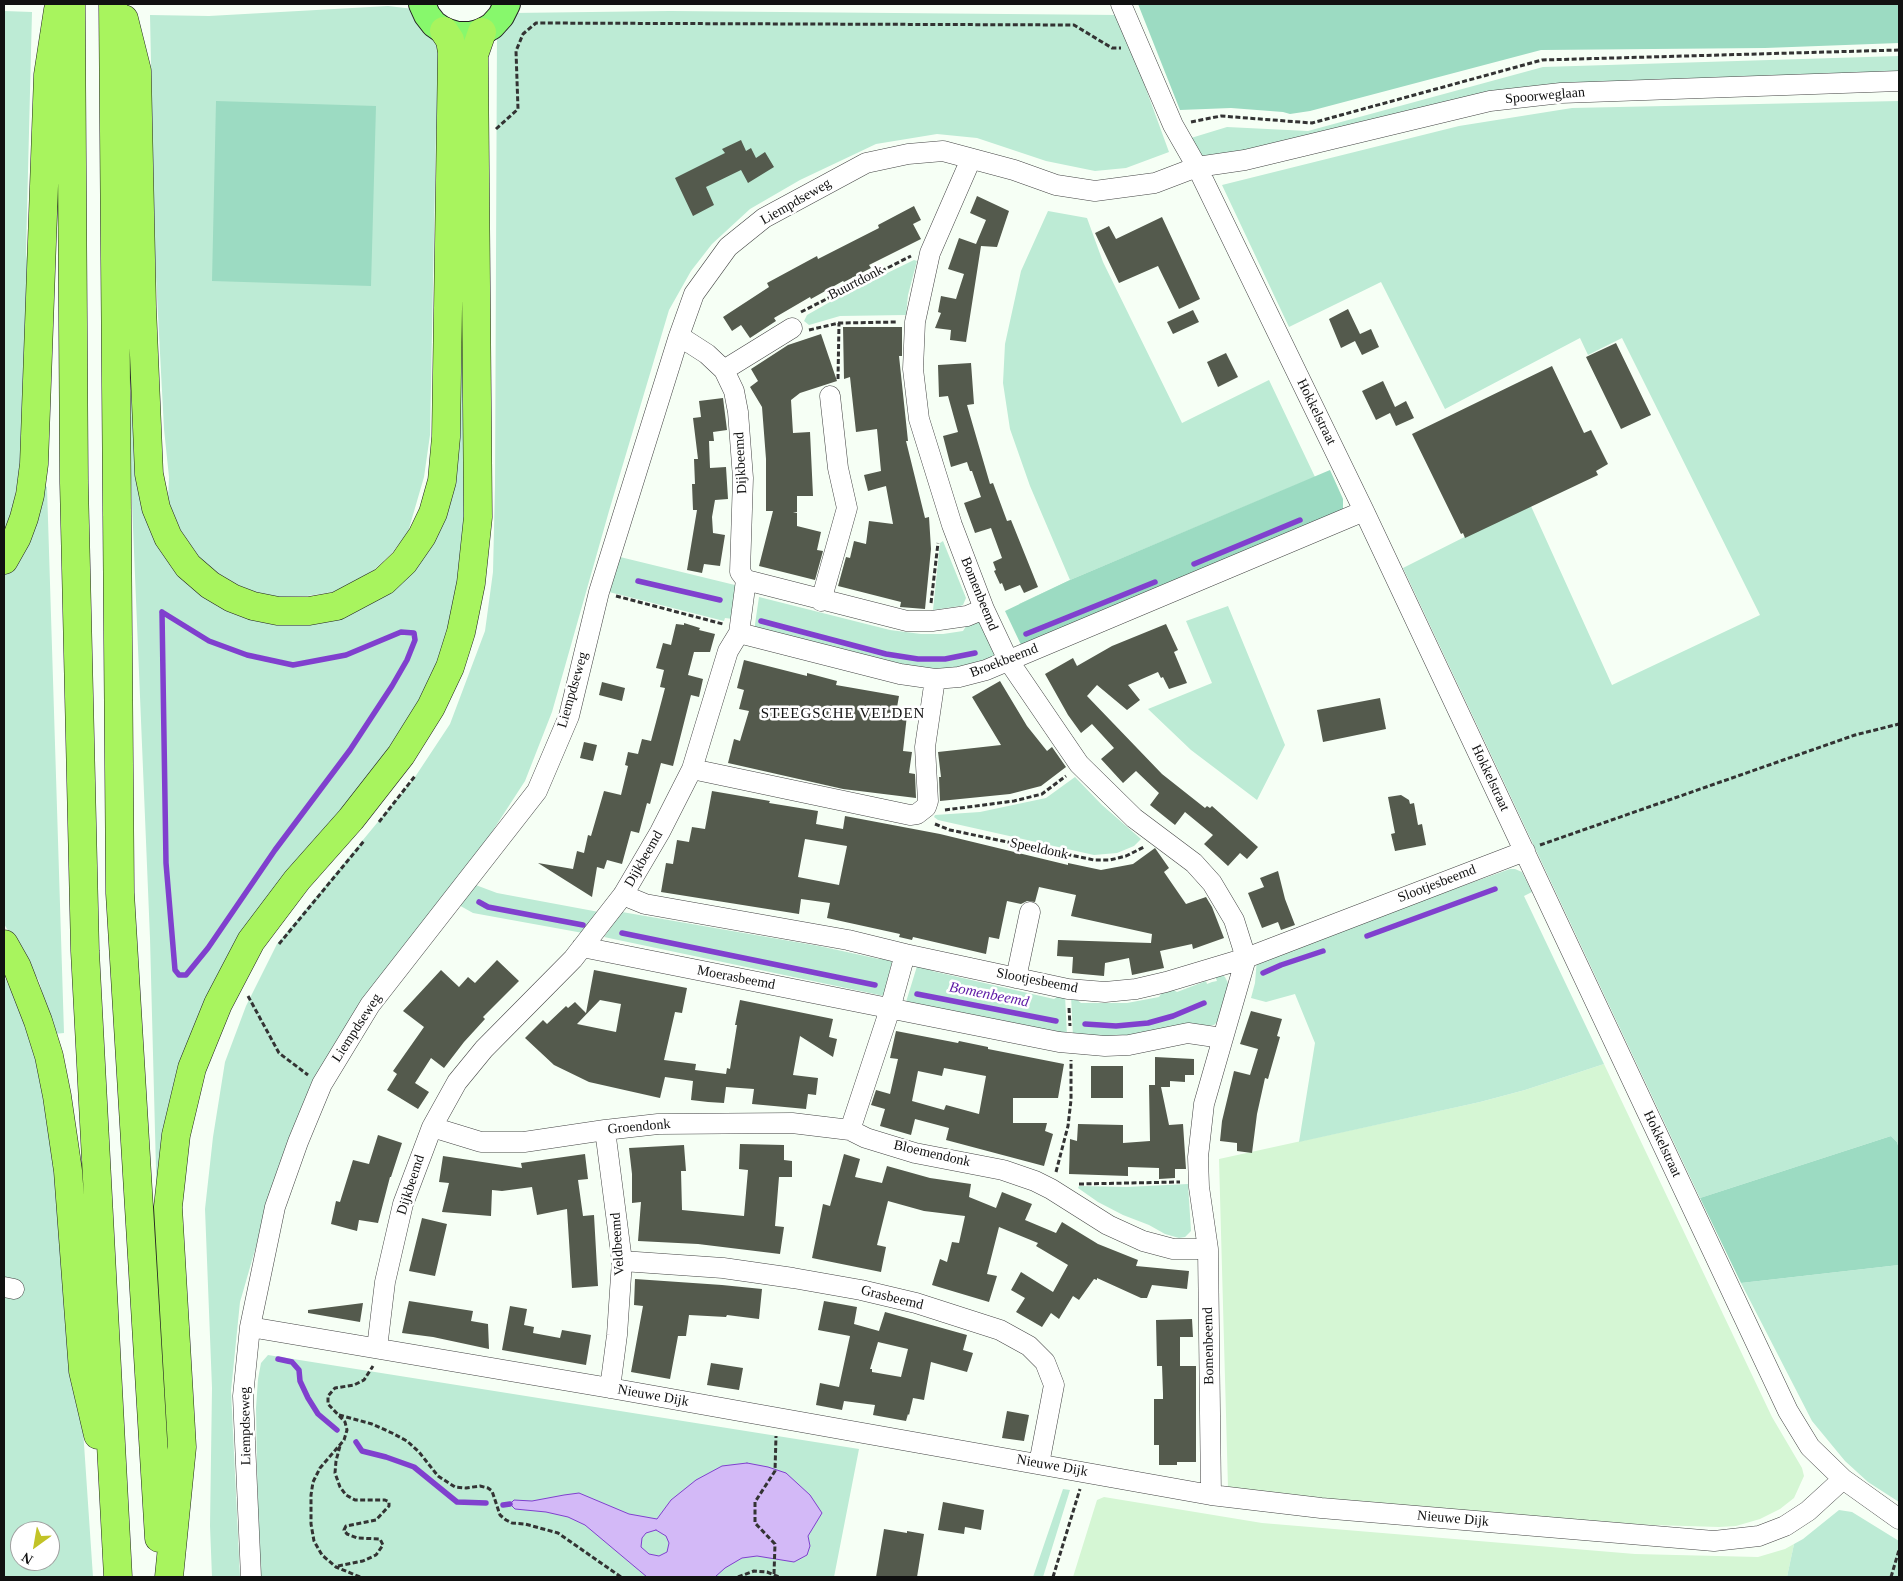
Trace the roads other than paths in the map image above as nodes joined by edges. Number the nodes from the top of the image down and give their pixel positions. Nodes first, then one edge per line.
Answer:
1 (59, 4) edge
2 (71, 4) edge
3 (113, 4) edge
4 (120, 4) edge
5 (421, 4) edge
6 (1121, 4) edge
7 (508, 5) edge
8 (444, 31) junction
9 (482, 32) junction
10 (1899, 81) edge
11 (971, 159) junction
12 (1198, 167) junction
13 (792, 328) road end
14 (679, 336) junction
15 (724, 370) junction
16 (830, 396) road end
17 (1364, 512) junction
18 (4, 560) edge
19 (746, 580) junction
20 (821, 600) junction
21 (984, 609) junction
22 (739, 633) junction
23 (1008, 660) junction
24 (935, 679) junction
25 (692, 769) junction
26 (1524, 851) junction
27 (623, 895) junction
28 (1030, 912) dead end
29 (4, 944) edge
30 (582, 947) junction
31 (905, 954) junction
32 (1246, 958) junction
33 (1016, 978) junction
34 (890, 1008) junction
35 (1222, 1038) junction
36 (432, 1127) junction
37 (605, 1130) junction
38 (850, 1130) junction
39 (1208, 1249) junction
40 (622, 1261) junction
41 (250, 1327) junction
42 (376, 1348) junction
43 (610, 1388) junction
44 (1039, 1464) junction
45 (1843, 1479) junction
46 (1211, 1495) junction
47 (115, 1509) junction
48 (1899, 1519) edge
49 (118, 1577) edge
50 (162, 1577) edge
51 (169, 1577) edge
52 (251, 1577) edge

1 - 18 highway
2 - 47 highway
3 - 50 highway
4 - 8 highway
5 - 8 main road
6 - 12 street, Hokkelstraat
7 - 9 main road
8 - 9 main road
9 - 51 highway
10 - 12 street, Spoorweglaan
11 - 12 street, Liempdseweg
11 - 14 street, Liempdseweg
11 - 21 street, Bomenbeemd
12 - 17 street, Hokkelstraat
13 - 15 street
14 - 15 street, Dijkbeemd
14 - 41 street, Liempdseweg
15 - 19 street, Dijkbeemd
16 - 20 street
17 - 23 street, Broekbeemd
17 - 26 street, Hokkelstraat
19 - 20 street
19 - 22 street, Dijkbeemd
20 - 21 street
21 - 23 street, Bomenbeemd
22 - 24 street, Broekbeemd
22 - 25 street, Dijkbeemd
23 - 24 street, Broekbeemd
23 - 32 street, Bomenbeemd
24 - 25 street
25 - 27 street, Dijkbeemd
26 - 32 street, Slootjesbeemd
26 - 45 street, Hokkelstraat
27 - 30 street, Dijkbeemd
27 - 31 street, Slootjesbeemd
28 - 33 street
29 - 47 highway
30 - 34 street, Moerasbeemd
30 - 36 street, Dijkbeemd
31 - 33 street, Slootjesbeemd
31 - 34 street
32 - 33 street, Slootjesbeemd
32 - 35 street, Bomenbeemd
34 - 35 street
34 - 38 street
35 - 39 street, Bomenbeemd
36 - 37 street, Groendonk
36 - 42 street, Dijkbeemd
37 - 38 street, Groendonk
37 - 40 street, Veldbeemd
38 - 39 street, Bloemendonk
39 - 46 street, Bomenbeemd
40 - 43 street, Veldbeemd
40 - 44 street, Grasbeemd
41 - 42 street, Nieuwe Dijk
41 - 52 street, Liempdseweg
42 - 43 street, Nieuwe Dijk
43 - 44 street, Nieuwe Dijk
44 - 46 street, Nieuwe Dijk
45 - 46 street, Nieuwe Dijk
45 - 48 street, Hokkelstraat
47 - 49 highway

